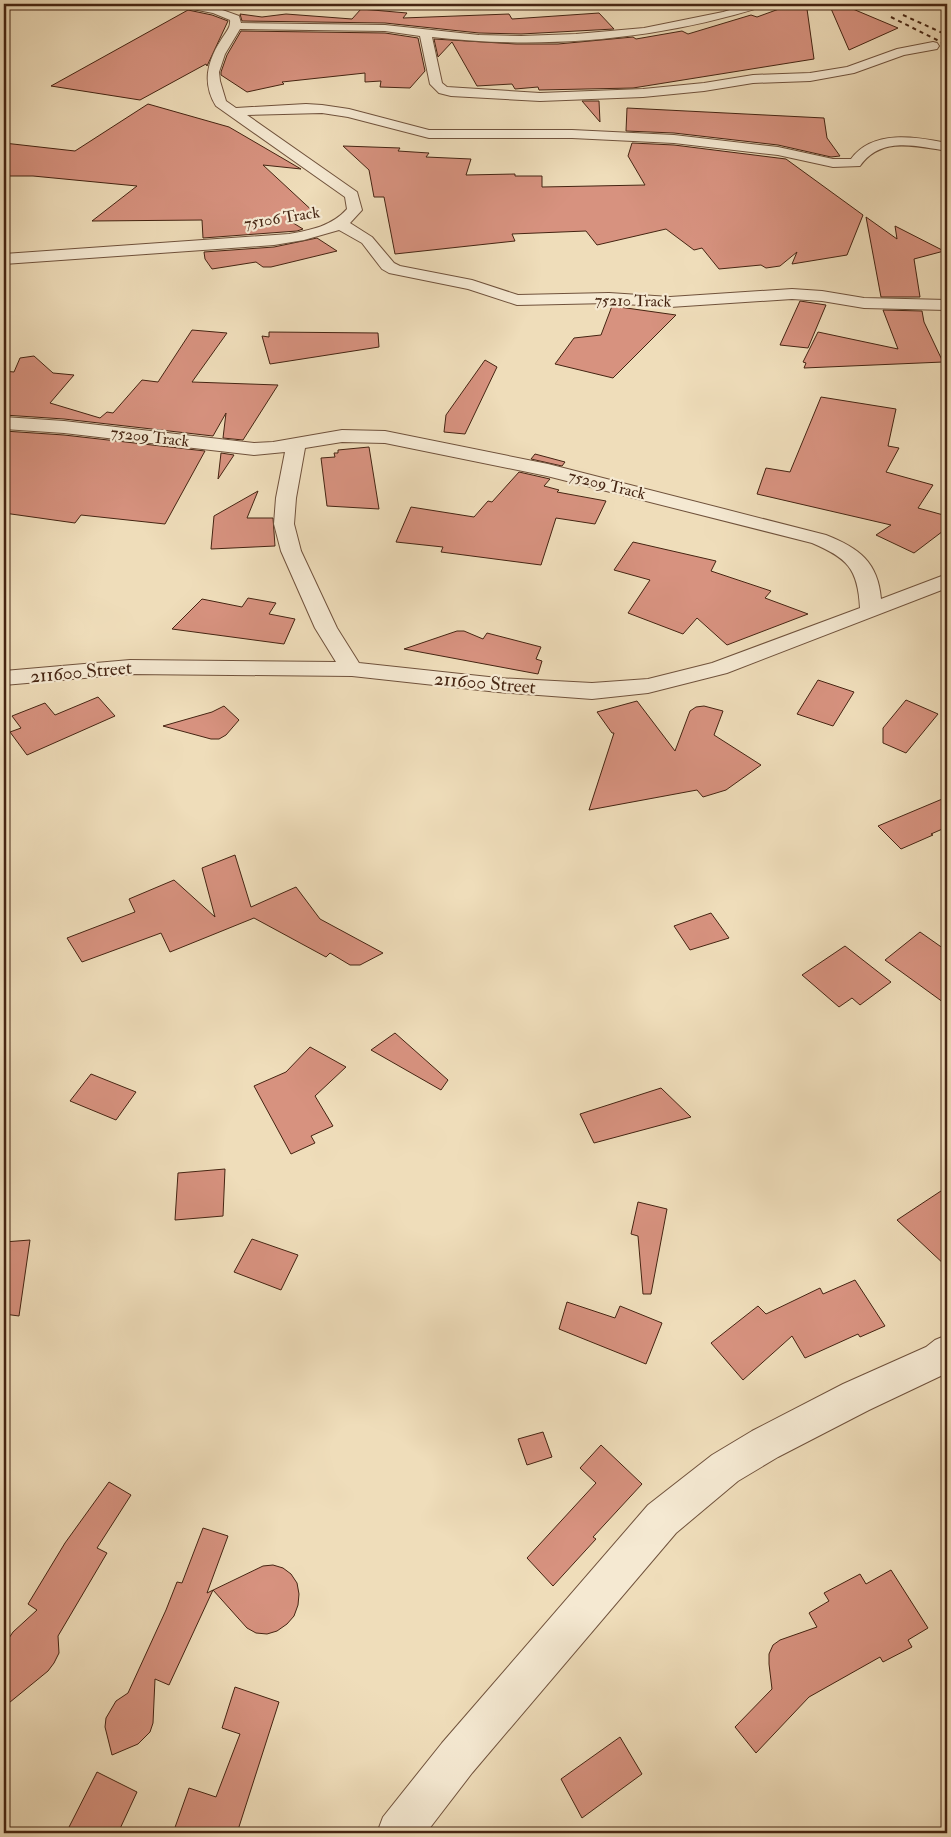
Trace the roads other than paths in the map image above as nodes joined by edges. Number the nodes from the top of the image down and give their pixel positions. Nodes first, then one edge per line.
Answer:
1 (181, 4) edge
2 (761, 4) edge
3 (236, 26) junction
4 (426, 32) junction
5 (933, 46) dead end
6 (233, 112) junction
7 (947, 148) edge
8 (340, 224) junction
9 (4, 259) edge
10 (947, 305) edge
11 (4, 423) edge
12 (296, 443) junction
13 (947, 580) edge
14 (871, 611) junction
15 (352, 669) junction
16 (4, 678) edge
17 (947, 1352) edge
18 (400, 1833) edge

1 - 3 street
2 - 4 street
3 - 4 street
3 - 6 street, 75106 Track
4 - 5 street
6 - 7 street
6 - 8 street, 75106 Track
8 - 9 street, 75106 Track
8 - 10 street, 75210 Track
11 - 12 street, 75209 Track
12 - 14 street, 75209 Track
12 - 15 street
13 - 14 street, 211600 Street
14 - 15 street, 211600 Street
15 - 16 street, 211600 Street
17 - 18 street

